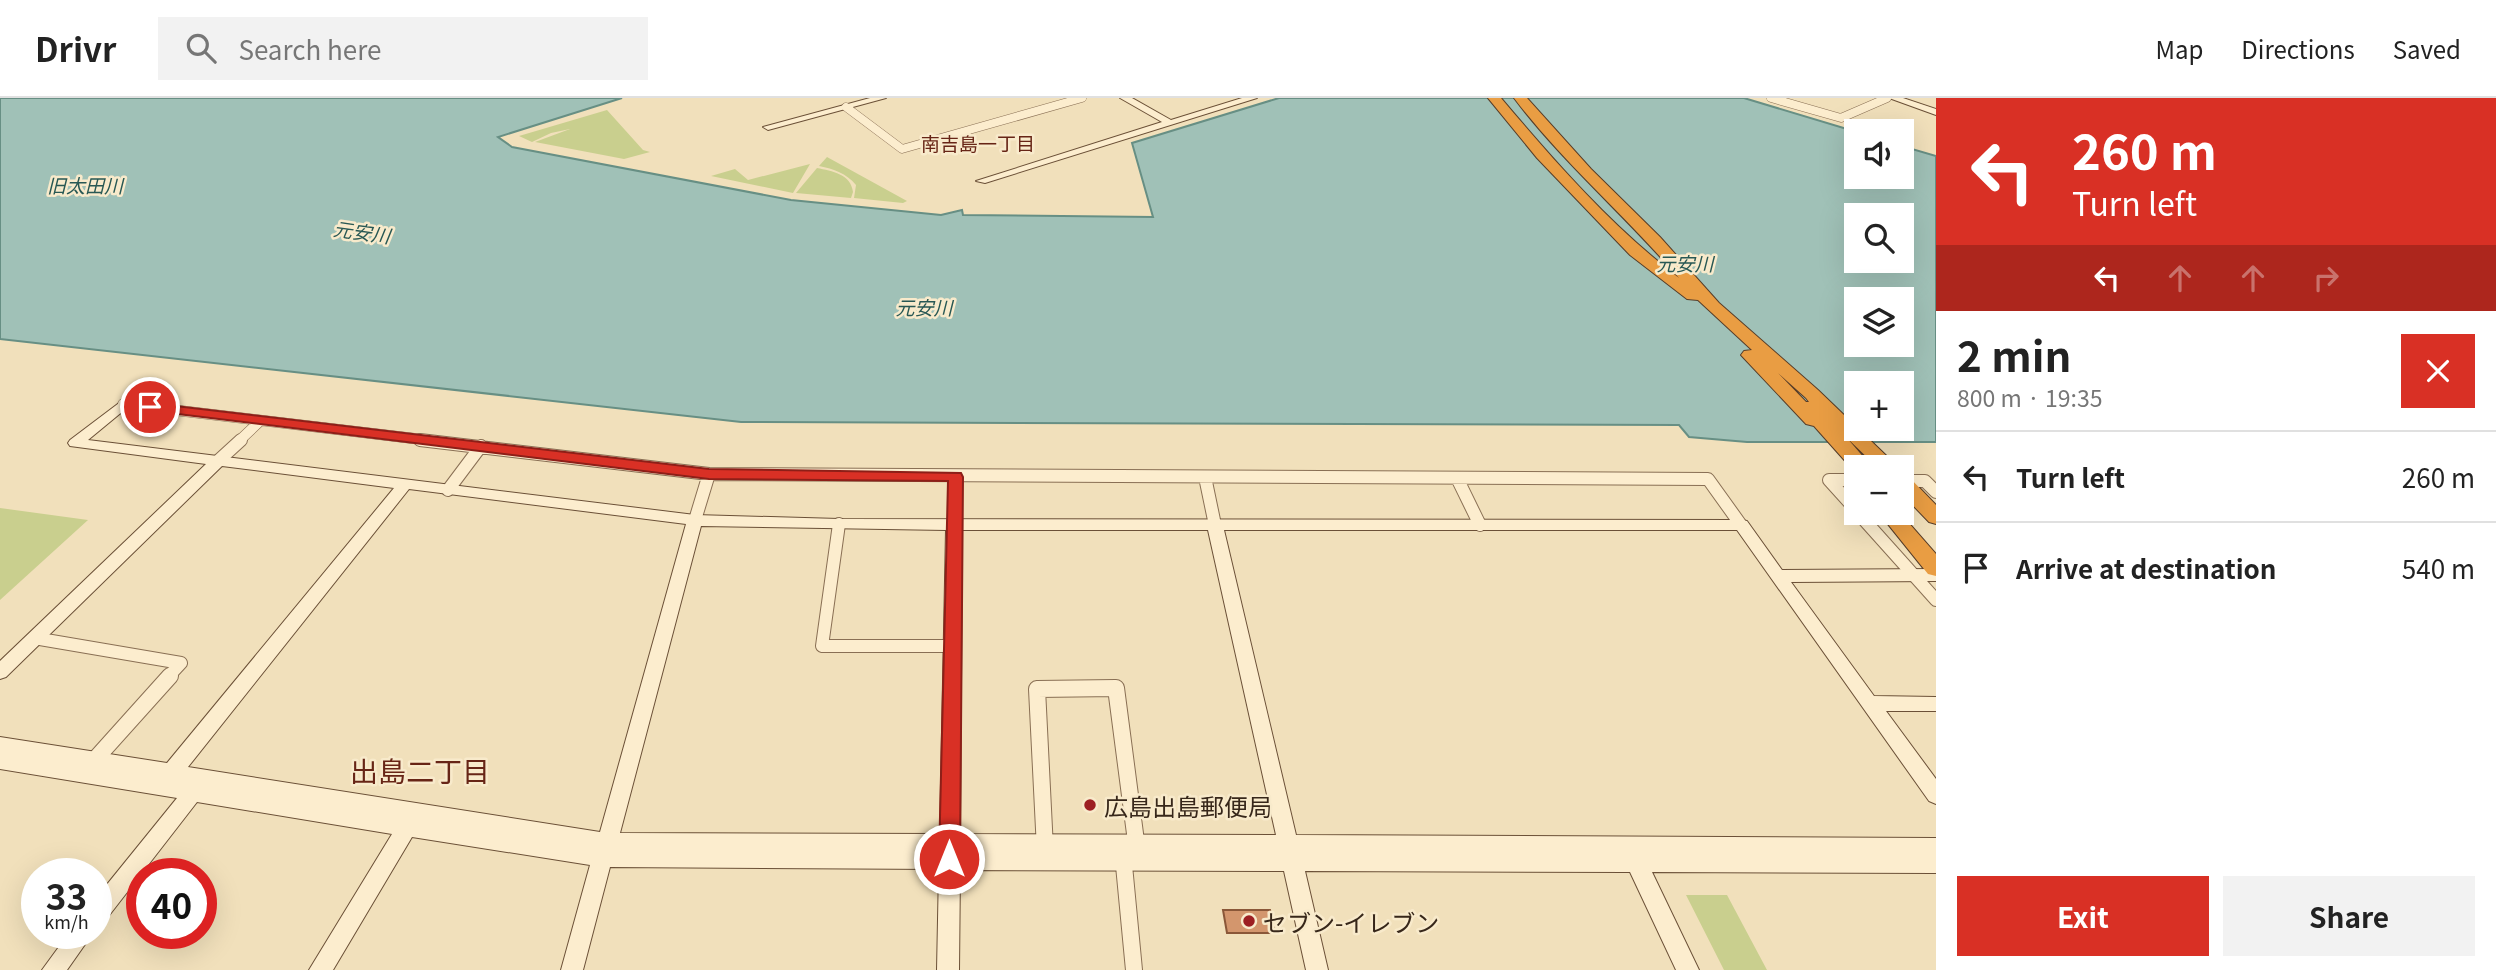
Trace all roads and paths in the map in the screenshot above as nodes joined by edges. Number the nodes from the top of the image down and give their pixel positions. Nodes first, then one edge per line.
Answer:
1 (881, 98) edge
2 (1082, 98) edge
3 (1125, 98) edge
4 (1252, 98) edge
5 (1494, 98) edge
6 (1510, 98) edge
7 (1520, 98) edge
8 (1771, 98) edge
9 (1887, 98) edge
10 (1895, 98) edge
11 (846, 107) junction
12 (1936, 112) edge
13 (1170, 123) junction
14 (768, 128) dead end
15 (981, 181) dead end
16 (1710, 307) junction
17 (1753, 358) junction
18 (123, 404) joint
19 (260, 421) junction
20 (481, 446) junction
21 (1848, 455) edge
22 (1849, 455) edge
23 (1876, 455) edge
24 (218, 461) junction
25 (1844, 464) edge
26 (709, 474) junction
27 (955, 477) junction
28 (1205, 477) junction
29 (1457, 478) junction
30 (1844, 479) edge
31 (1914, 481) edge
32 (404, 485) junction
33 (448, 490) junction
34 (1936, 492) edge
35 (1914, 494) edge
36 (1844, 497) edge
37 (1936, 517) edge
38 (695, 520) junction
39 (839, 524) junction
40 (954, 524) junction
41 (1215, 525) junction
42 (1480, 525) junction
43 (1741, 525) junction
44 (1870, 525) edge
45 (1899, 525) edge
46 (1913, 525) edge
47 (1936, 550) edge
48 (1936, 568) edge
49 (1914, 575) junction
50 (1936, 575) edge
51 (1778, 576) junction
52 (1936, 600) edge
53 (34, 638) junction
54 (951, 646) junction
55 (0, 672) edge
56 (1870, 704) junction
57 (1936, 704) edge
58 (0, 745) edge
59 (0, 761) edge
60 (88, 767) junction
61 (166, 779) junction
62 (199, 785) junction
63 (1936, 795) edge
64 (412, 820) junction
65 (1936, 847) edge
66 (604, 849) junction
67 (949, 851) junction
68 (1045, 851) junction
69 (1130, 851) junction
70 (1289, 851) junction
71 (1632, 853) junction
72 (1936, 863) edge
73 (112, 895) edge
74 (69, 949) edge
75 (53, 970) edge
76 (320, 970) edge
77 (572, 970) edge
78 (948, 970) edge
79 (1134, 970) edge
80 (1317, 970) edge
81 (1688, 970) edge

1 - 11 street
2 - 11 street
3 - 13 street
4 - 13 street
5 - 16 highway
6 - 16 highway
7 - 16 highway
8 - 9 street
10 - 12 street
11 - 14 street
13 - 15 street
16 - 17 highway
16 - 22 highway
16 - 23 highway
17 - 21 highway
17 - 25 highway
18 - 19 street
18 - 24 street
19 - 20 street
19 - 24 street
20 - 26 street
20 - 33 street
24 - 32 street
24 - 53 street
26 - 27 street
26 - 38 street
27 - 28 street
27 - 40 street
28 - 29 street
28 - 41 street
29 - 42 street
29 - 43 street
30 - 36 street
31 - 34 street
32 - 33 street
32 - 61 street
33 - 38 street
35 - 37 highway
38 - 39 street
38 - 66 street
39 - 40 street
39 - 54 street
40 - 41 street
40 - 54 street
41 - 42 street
41 - 70 street
42 - 43 street
43 - 51 street
44 - 49 street
45 - 48 highway
46 - 47 highway
49 - 50 street
49 - 51 street
49 - 52 street
51 - 56 street
53 - 55 street
53 - 60 street
54 - 67 street
56 - 57 street
56 - 63 street
58 - 60 street
59 - 60 street
60 - 61 street
61 - 62 street
62 - 64 street
62 - 73 street
64 - 66 street
64 - 76 street
65 - 71 street
66 - 67 street
66 - 77 street
67 - 68 street
67 - 78 street
68 - 69 street
68 - 69 street
69 - 70 street
69 - 79 street
70 - 71 street
70 - 80 street
71 - 72 street
71 - 81 street
74 - 75 street

